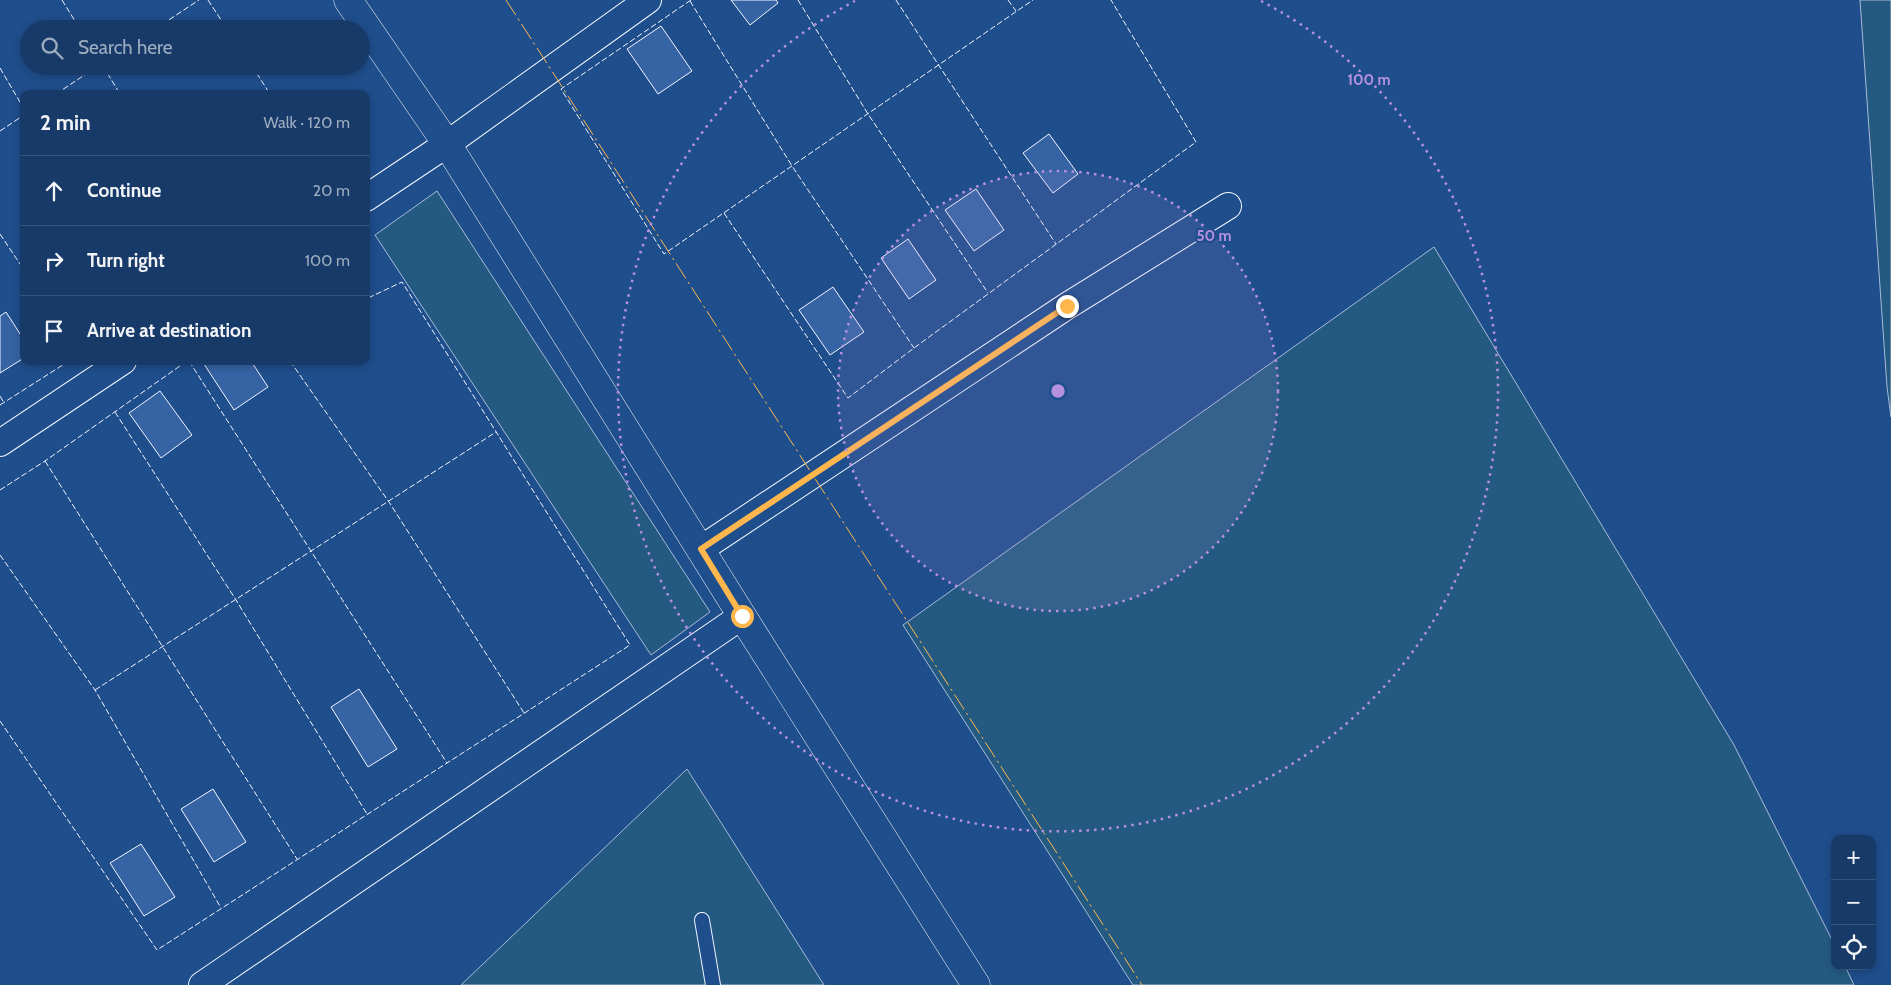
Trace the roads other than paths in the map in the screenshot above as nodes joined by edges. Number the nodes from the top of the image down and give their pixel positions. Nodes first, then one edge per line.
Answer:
1 (348, 0) edge
2 (648, 0) edge
3 (362, 20) edge
4 (370, 32) edge
5 (447, 144) junction
6 (370, 195) edge
7 (1228, 206) dead end
8 (117, 365) edge
9 (0, 443) edge
10 (701, 549) junction
11 (742, 616) junction
12 (702, 920) dead end
13 (202, 985) edge
14 (713, 985) edge
15 (976, 985) edge

1 - 3 street
2 - 5 street
4 - 5 street
5 - 6 street
5 - 10 street
7 - 10 street
8 - 9 street
10 - 11 street
11 - 13 street
11 - 15 street
12 - 14 lane

